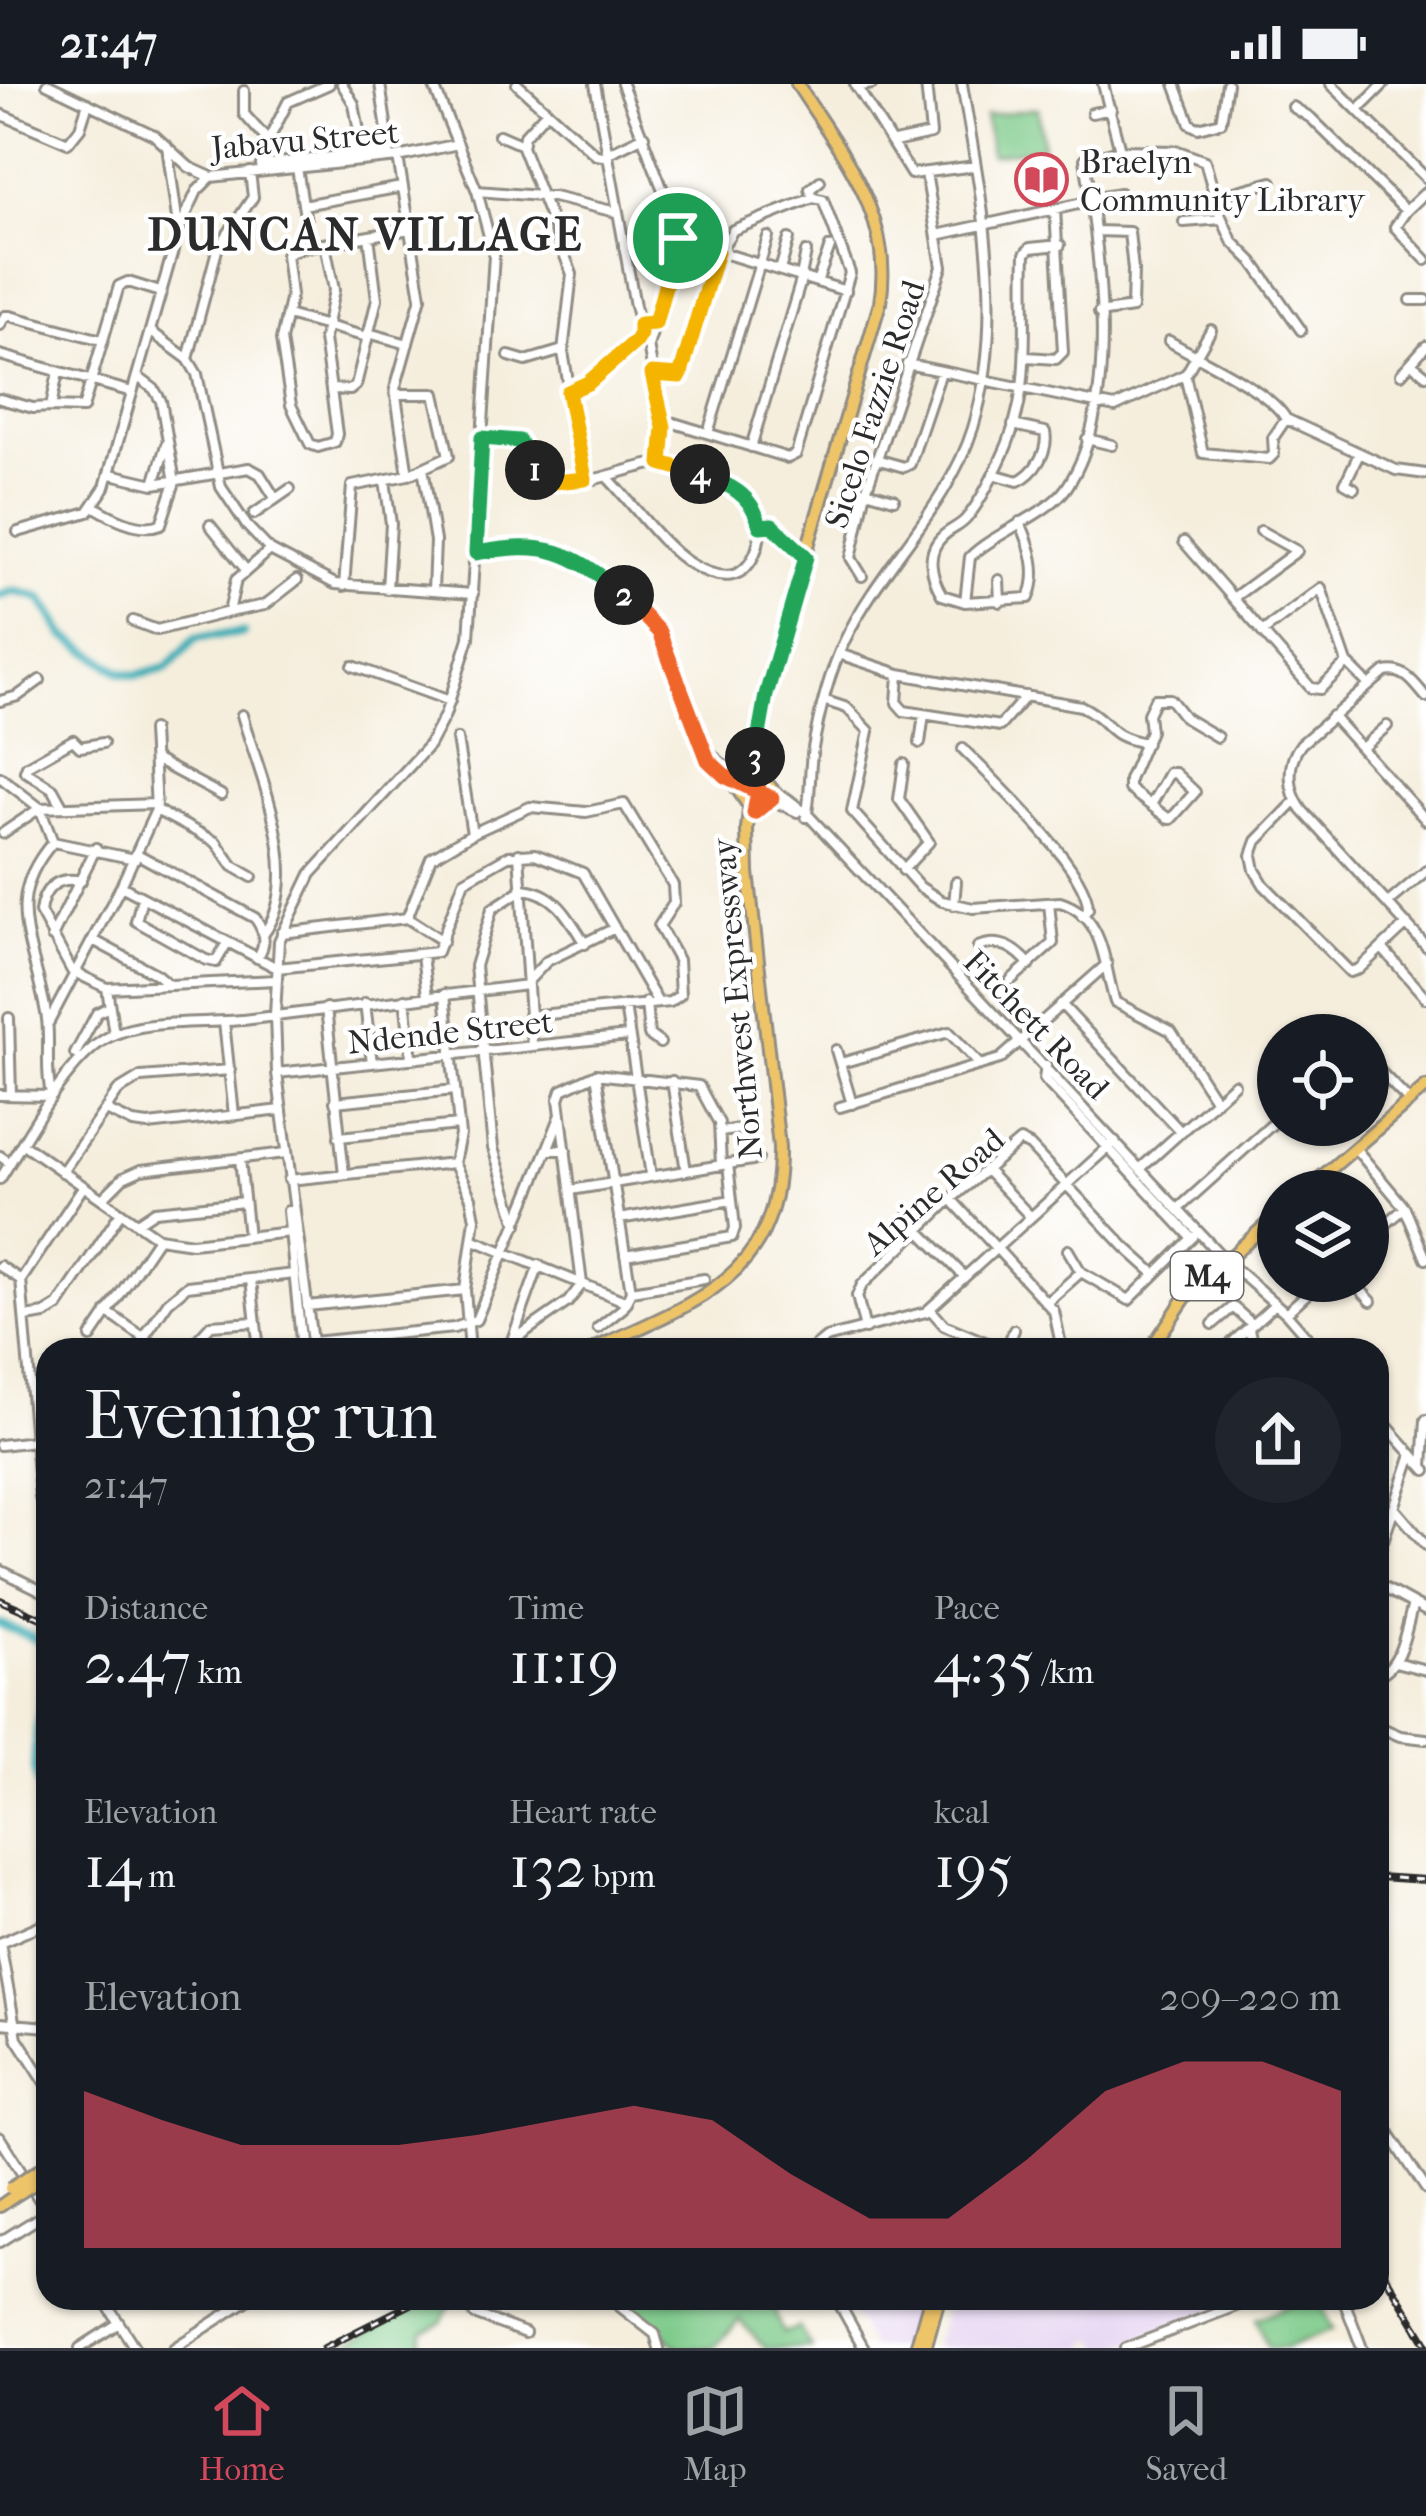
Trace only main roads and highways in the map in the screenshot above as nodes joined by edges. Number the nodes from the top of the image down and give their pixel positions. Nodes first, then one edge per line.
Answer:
1 (800, 84) edge
2 (758, 762) junction
3 (755, 788) junction
4 (754, 813) junction
5 (747, 829) junction
6 (1426, 1087) edge
7 (1329, 1170) edge
8 (1257, 1232) edge
9 (617, 1338) edge
10 (629, 1338) edge
11 (1158, 1338) edge
12 (36, 2173) edge
13 (36, 2180) edge
14 (8, 2193) edge
15 (0, 2206) edge
16 (931, 2310) edge
17 (920, 2348) edge

1 - 2 main road, Northwest Expressway
1 - 2 main road, Northwest Expressway
2 - 3 main road, Northwest Expressway
2 - 4 main road
2 - 5 main road
3 - 4 main road, Northwest Expressway
3 - 5 main road, Northwest Expressway
4 - 10 main road, Northwest Expressway
5 - 9 main road, Northwest Expressway
6 - 7 main road
8 - 11 main road, M4
12 - 14 main road, bridge
13 - 14 main road, bridge
14 - 15 main road
16 - 17 main road

